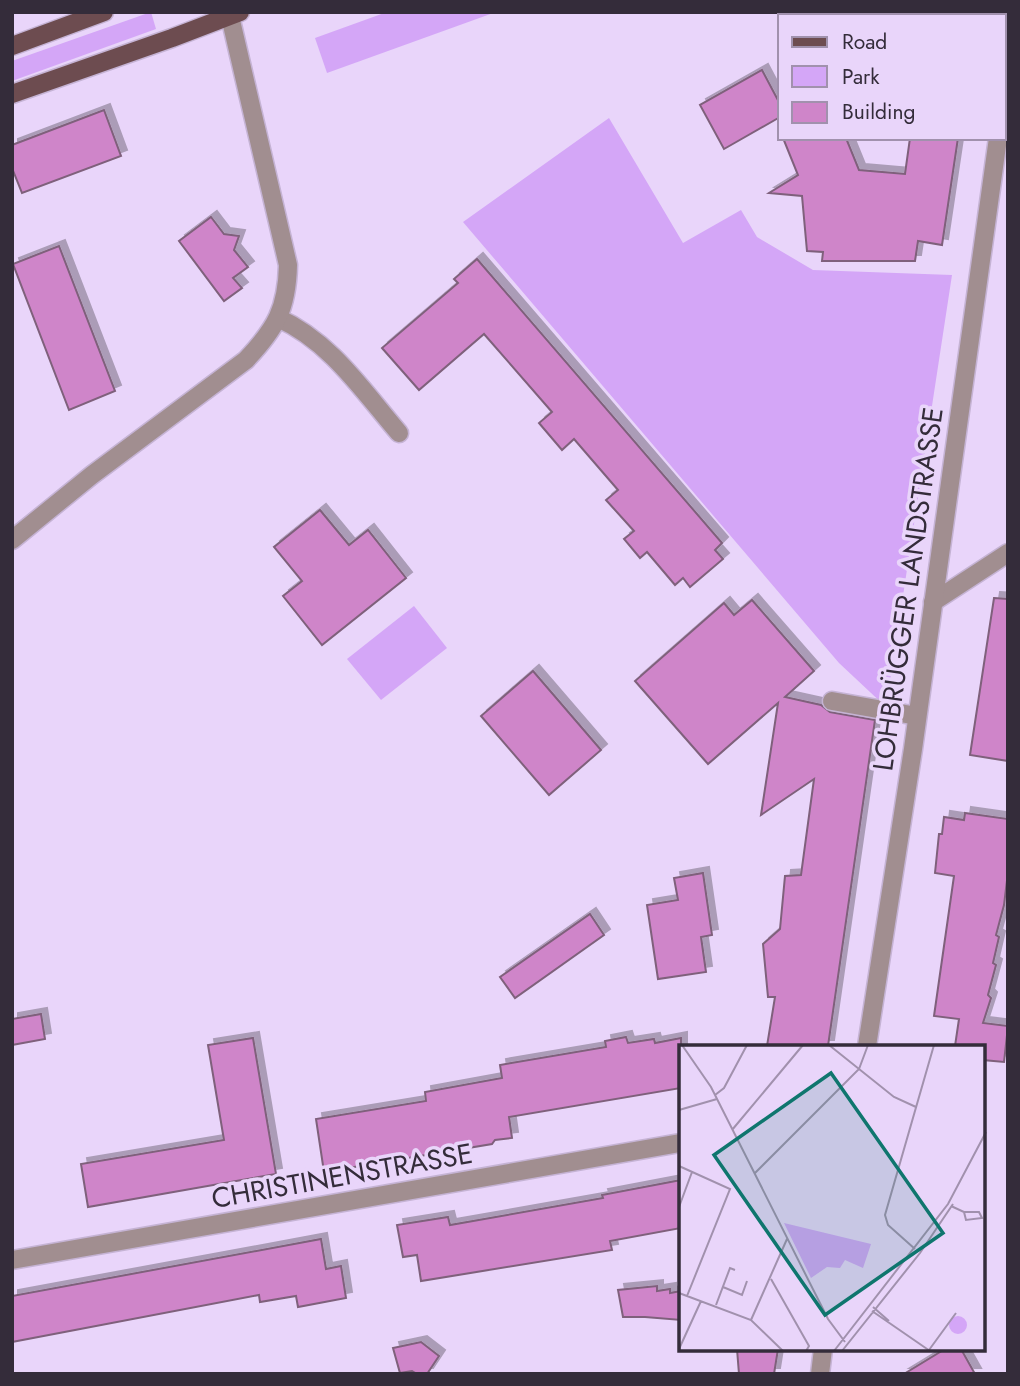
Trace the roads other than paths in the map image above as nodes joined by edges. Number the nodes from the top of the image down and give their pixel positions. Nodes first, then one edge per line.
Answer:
1 (104, 12) edge
2 (233, 13) edge
3 (12, 46) edge
4 (12, 94) edge
5 (998, 140) edge
6 (278, 318) junction
7 (400, 433) dead end
8 (12, 540) edge
9 (1008, 554) edge
10 (933, 602) junction
11 (832, 701) dead end
12 (917, 716) junction
13 (867, 1045) edge
14 (679, 1143) edge
15 (12, 1260) edge
16 (823, 1351) edge
17 (820, 1374) edge

1 - 3 main road
2 - 4 main road
2 - 6 street
5 - 10 street, LOHBRÜGGER LANDSTRASSE
6 - 7 street
6 - 8 street
9 - 10 street
10 - 12 street, LOHBRÜGGER LANDSTRASSE
11 - 12 street
12 - 13 street, LOHBRÜGGER LANDSTRASSE
14 - 15 street, CHRISTINENSTRASSE
16 - 17 street

